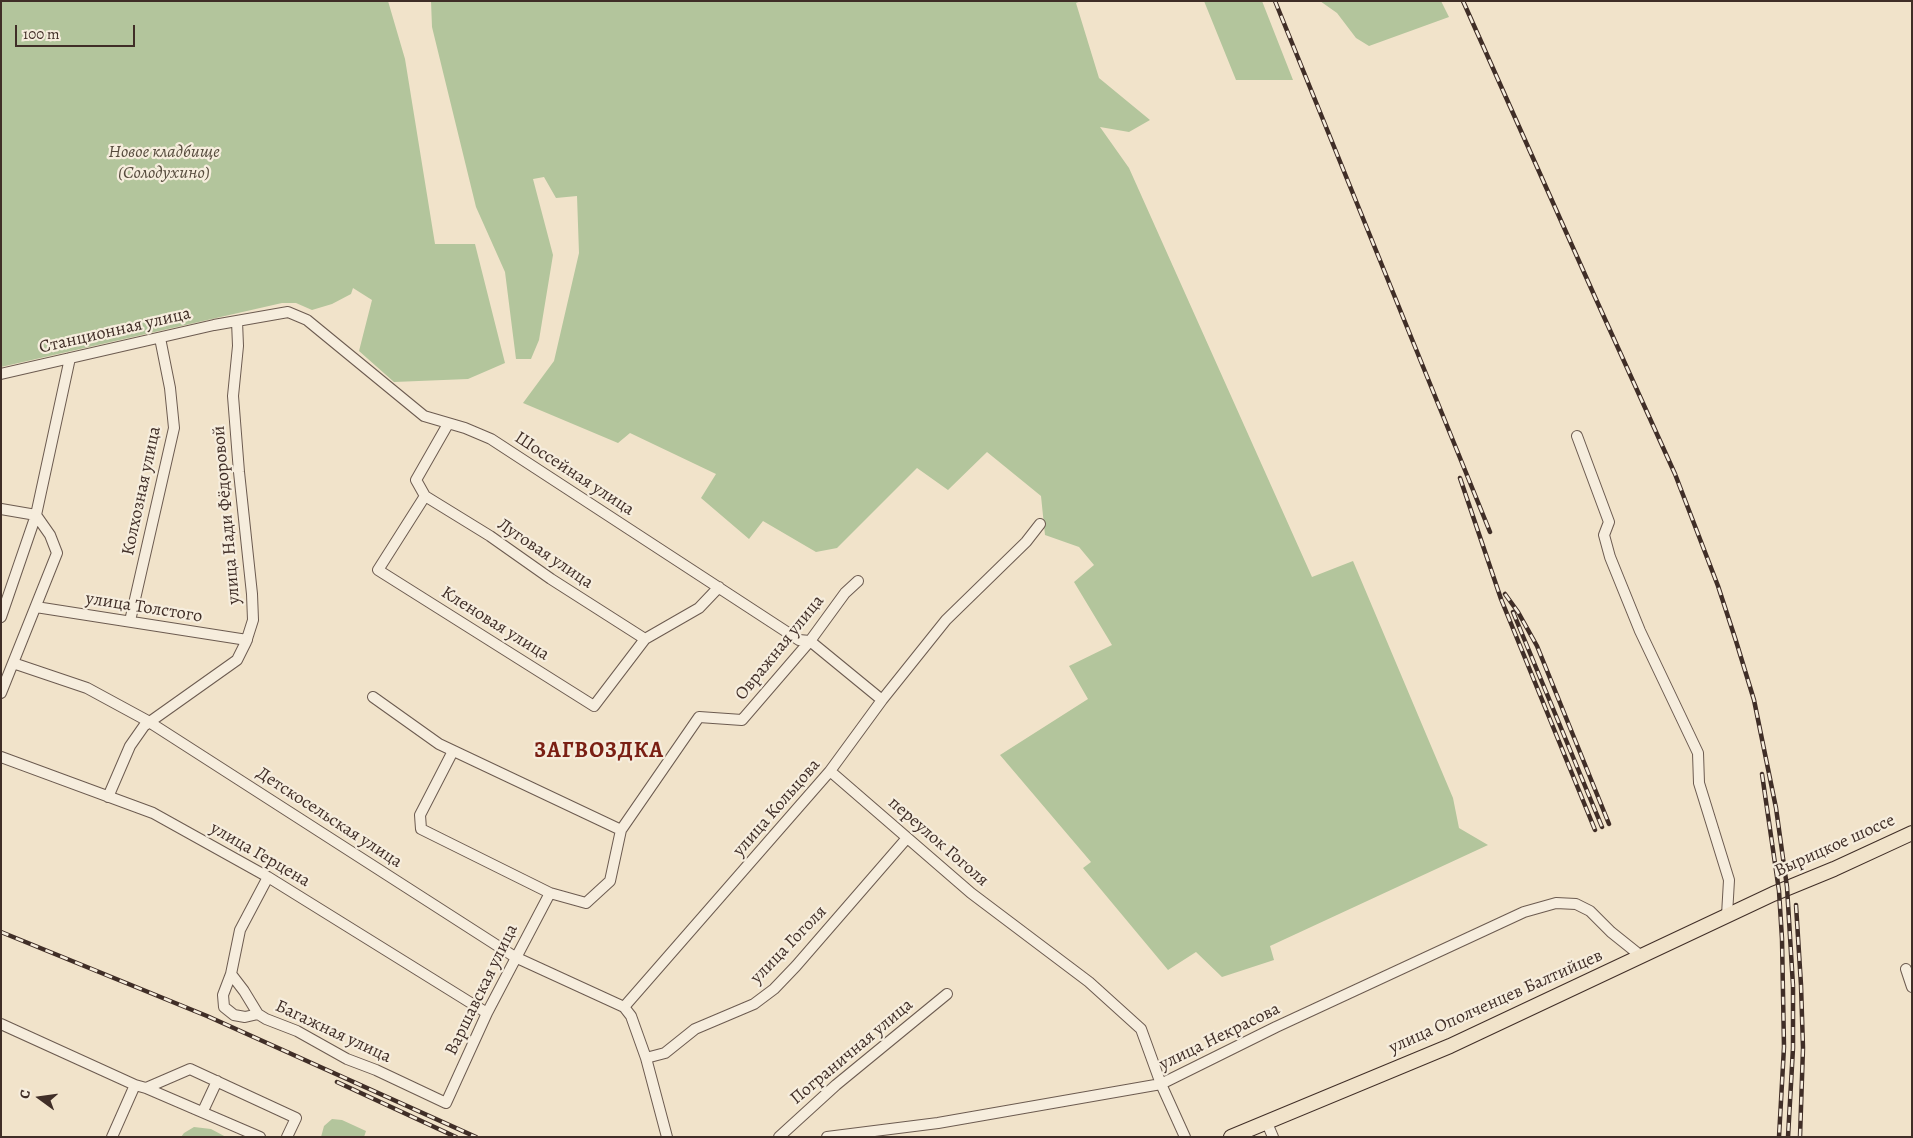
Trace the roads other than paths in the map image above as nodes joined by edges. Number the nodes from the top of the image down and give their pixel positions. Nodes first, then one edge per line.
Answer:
1 (237, 321) junction
2 (160, 338) junction
3 (70, 358) junction
4 (1, 374) edge
5 (448, 424) junction
6 (1577, 436) dead end
7 (425, 496) junction
8 (1, 509) edge
9 (36, 515) junction
10 (1040, 524) dead end
11 (858, 581) dead end
12 (719, 586) junction
13 (36, 607) junction
14 (1, 617) edge
15 (130, 621) junction
16 (645, 639) junction
17 (246, 640) junction
18 (810, 641) junction
19 (13, 663) junction
20 (1, 693) edge
21 (373, 697) dead end
22 (882, 700) junction
23 (149, 722) junction
24 (453, 750) junction
25 (1, 757) edge
26 (830, 771) junction
27 (108, 797) junction
28 (621, 830) junction
29 (1912, 833) edge
30 (907, 838) junction
31 (268, 877) junction
32 (550, 892) junction
33 (1773, 894) joint
34 (1727, 916) junction
35 (1641, 956) junction
36 (516, 957) junction
37 (1906, 969) dead end
38 (231, 974) junction
39 (238, 984) junction
40 (1912, 987) edge
41 (226, 988) junction
42 (947, 994) dead end
43 (624, 1008) junction
44 (487, 1013) junction
45 (258, 1014) junction
46 (1, 1024) edge
47 (646, 1058) junction
48 (216, 1081) junction
49 (1161, 1084) junction
50 (135, 1085) junction
51 (146, 1088) junction
52 (446, 1103) joint
53 (203, 1111) junction
54 (1267, 1123) junction
55 (112, 1137) edge
56 (260, 1137) edge
57 (287, 1137) edge
58 (667, 1137) edge
59 (780, 1137) edge
60 (827, 1137) edge
61 (1185, 1137) edge
62 (1231, 1137) edge
63 (1273, 1137) edge

1 - 2 street, Станционная улица
1 - 5 street, Шоссейная улица
1 - 17 street, улица Нади Фёдоровой
2 - 3 street, Станционная улица
2 - 15 street, Колхозная улица
3 - 4 street, Станционная улица
3 - 9 street
5 - 7 street
5 - 12 street, Шоссейная улица
6 - 34 street
7 - 16 street, Луговая улица
7 - 16 street, Кленовая улица
8 - 9 street
9 - 13 street
9 - 14 street
10 - 22 street, улица Кольцова
11 - 18 street, Овражная улица
12 - 16 street
12 - 18 street, Шоссейная улица
13 - 15 street, улица Толстого
13 - 19 street
15 - 17 street, улица Толстого
17 - 23 street, улица Нади Фёдоровой
18 - 22 street, Шоссейная улица
18 - 28 street, Овражная улица
19 - 20 street
19 - 23 street, Детскосельская улица
21 - 24 street
22 - 26 street, улица Кольцова
23 - 27 street, улица Нади Фёдоровой
23 - 36 street, Детскосельская улица
24 - 28 street
24 - 32 street
25 - 27 street, улица Герцена
26 - 30 street, переулок Гоголя
26 - 43 street, улица Кольцова
27 - 31 street, улица Герцена
28 - 32 street, Овражная улица
29 - 33 main road, Вырицкое шоссе
30 - 47 street, улица Гоголя
30 - 49 street, переулок Гоголя
31 - 38 street, Багажная улица
31 - 44 street, улица Герцена
32 - 36 street, Варшавская улица
33 - 34 main road, улица Ополченцев Балтийцев
34 - 35 main road, улица Ополченцев Балтийцев
35 - 49 street, улица Некрасова
35 - 54 main road, улица Ополченцев Балтийцев
36 - 43 street, Детскосельская улица
36 - 44 street, Варшавская улица
37 - 40 street
38 - 39 street
38 - 41 street, Багажная улица
39 - 41 street
39 - 45 street
41 - 45 street, Багажная улица
42 - 59 street, Пограничная улица
43 - 47 street
44 - 52 street, Варшавская улица
45 - 52 street, Багажная улица
46 - 50 street
47 - 58 street
48 - 51 street
48 - 53 street
48 - 57 street
49 - 60 street, улица Некрасова
49 - 61 street, переулок Гоголя
50 - 51 street
50 - 55 street
51 - 53 street
53 - 56 street
54 - 62 main road, улица Ополченцев Балтийцев
54 - 63 street

